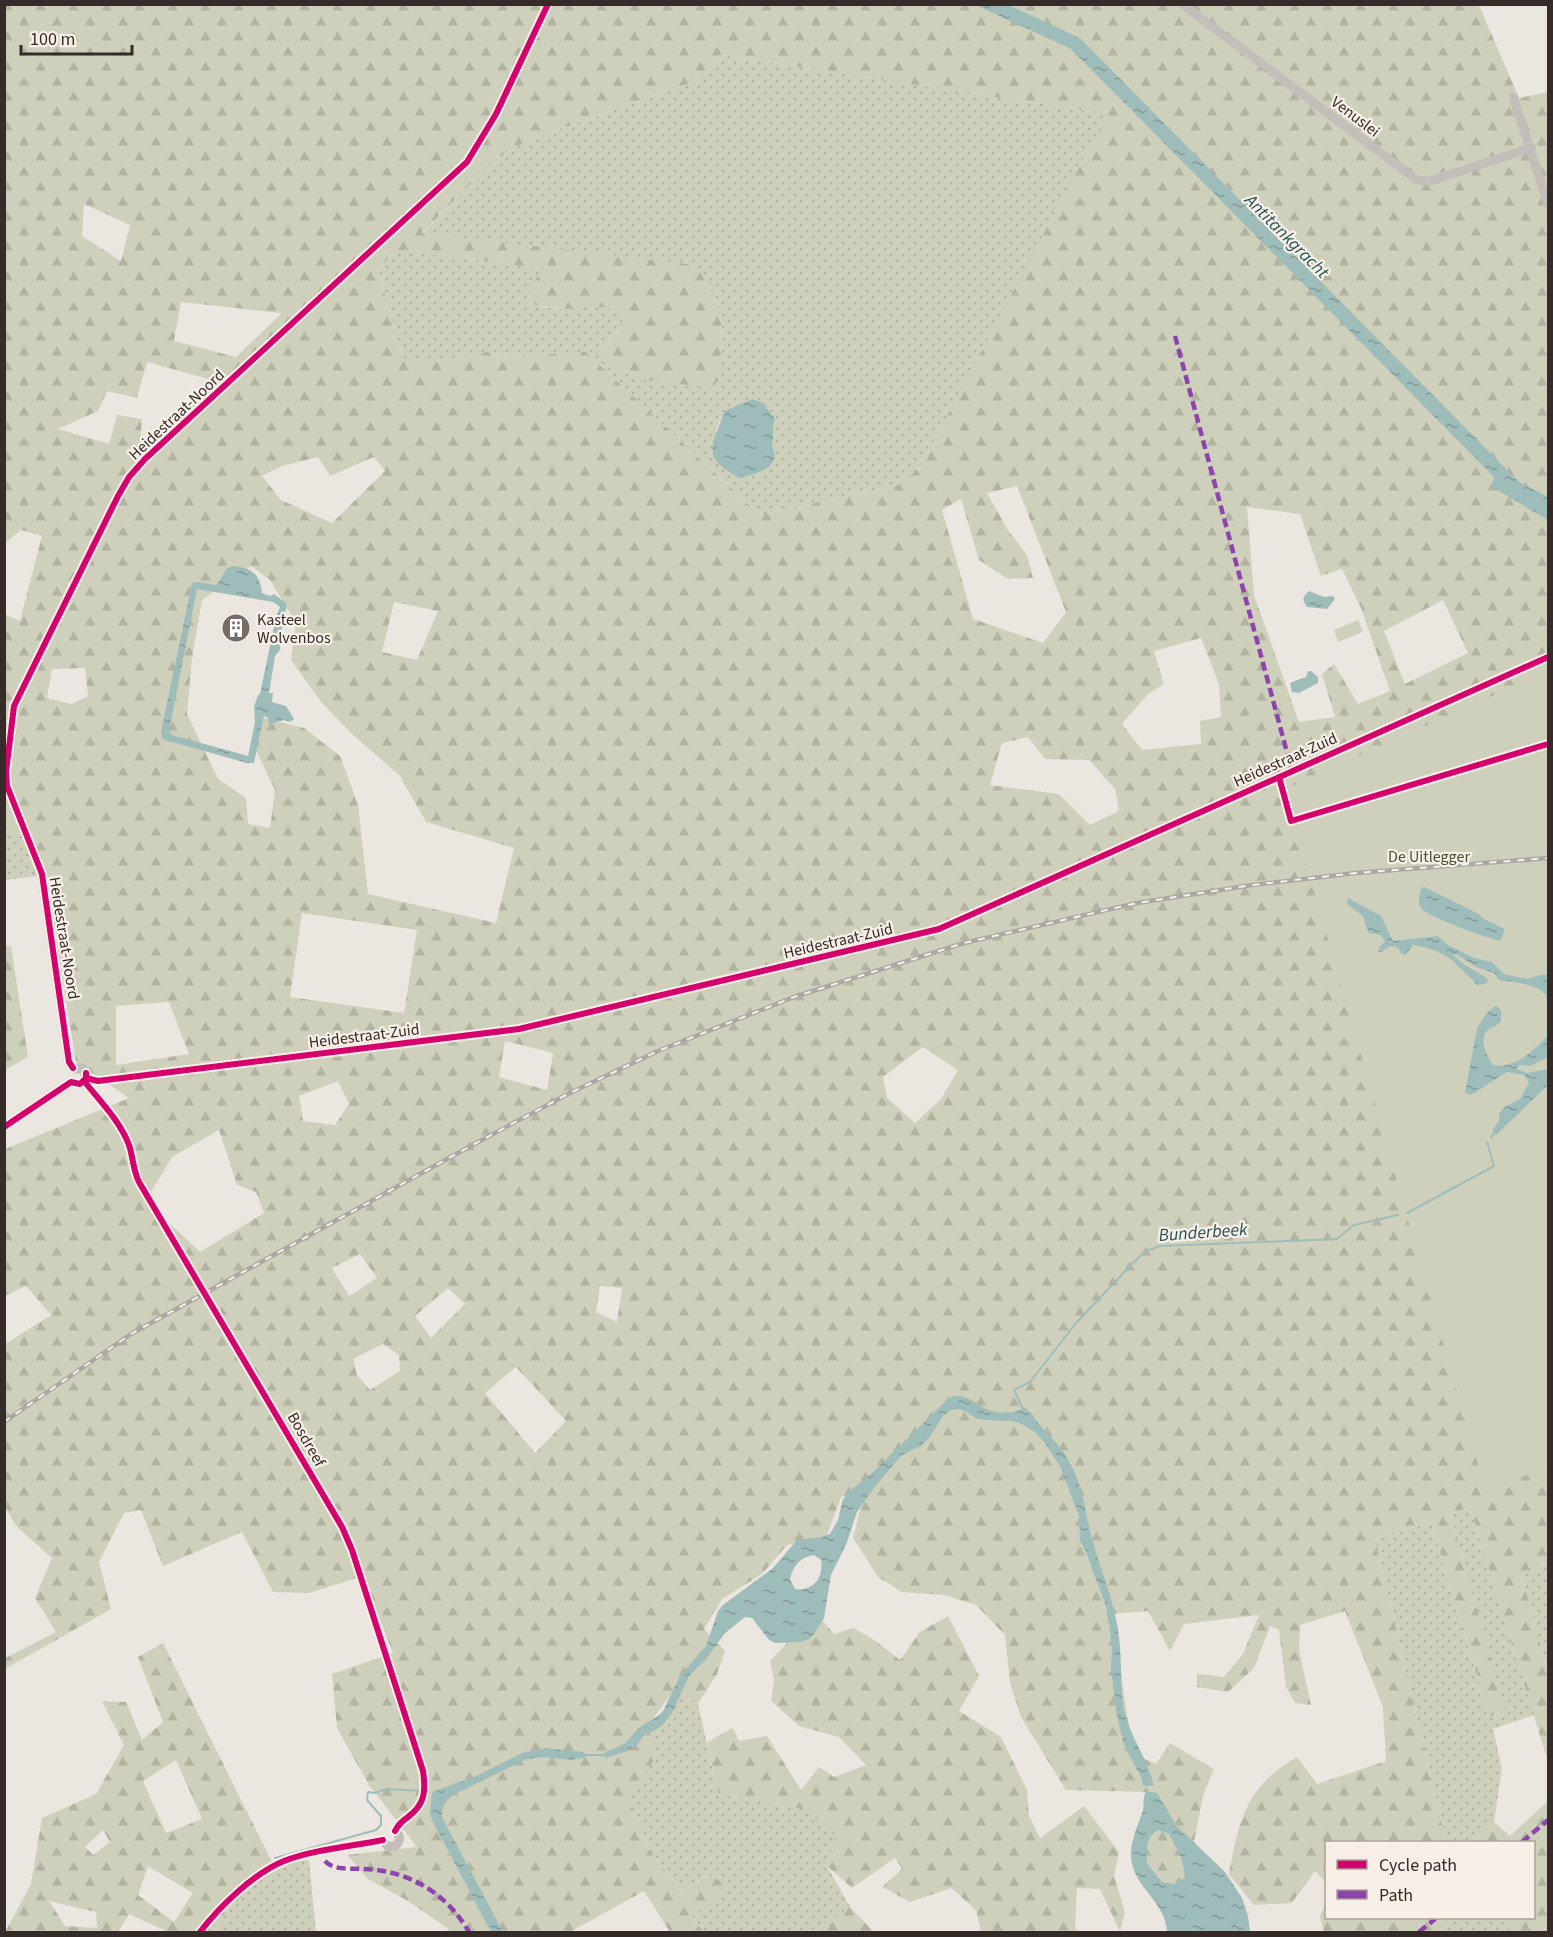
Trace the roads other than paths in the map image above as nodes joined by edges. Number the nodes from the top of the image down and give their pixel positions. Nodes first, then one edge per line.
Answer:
1 (548, 4) edge
2 (1182, 4) edge
3 (1513, 97) dead end
4 (1531, 148) junction
5 (1548, 204) edge
6 (1548, 657) edge
7 (9, 705) edge
8 (73, 1068) junction
9 (85, 1080) junction
10 (71, 1082) junction
11 (4, 1127) edge
12 (200, 1932) edge

1 - 7 street, Heidestraat-Noord
2 - 4 street, Venuslei
3 - 4 street
4 - 5 street
6 - 9 street, Heidestraat-Zuid
7 - 8 street, Heidestraat-Noord
8 - 9 street
8 - 10 street
9 - 10 street
9 - 12 street, Bosdreef
10 - 11 street

